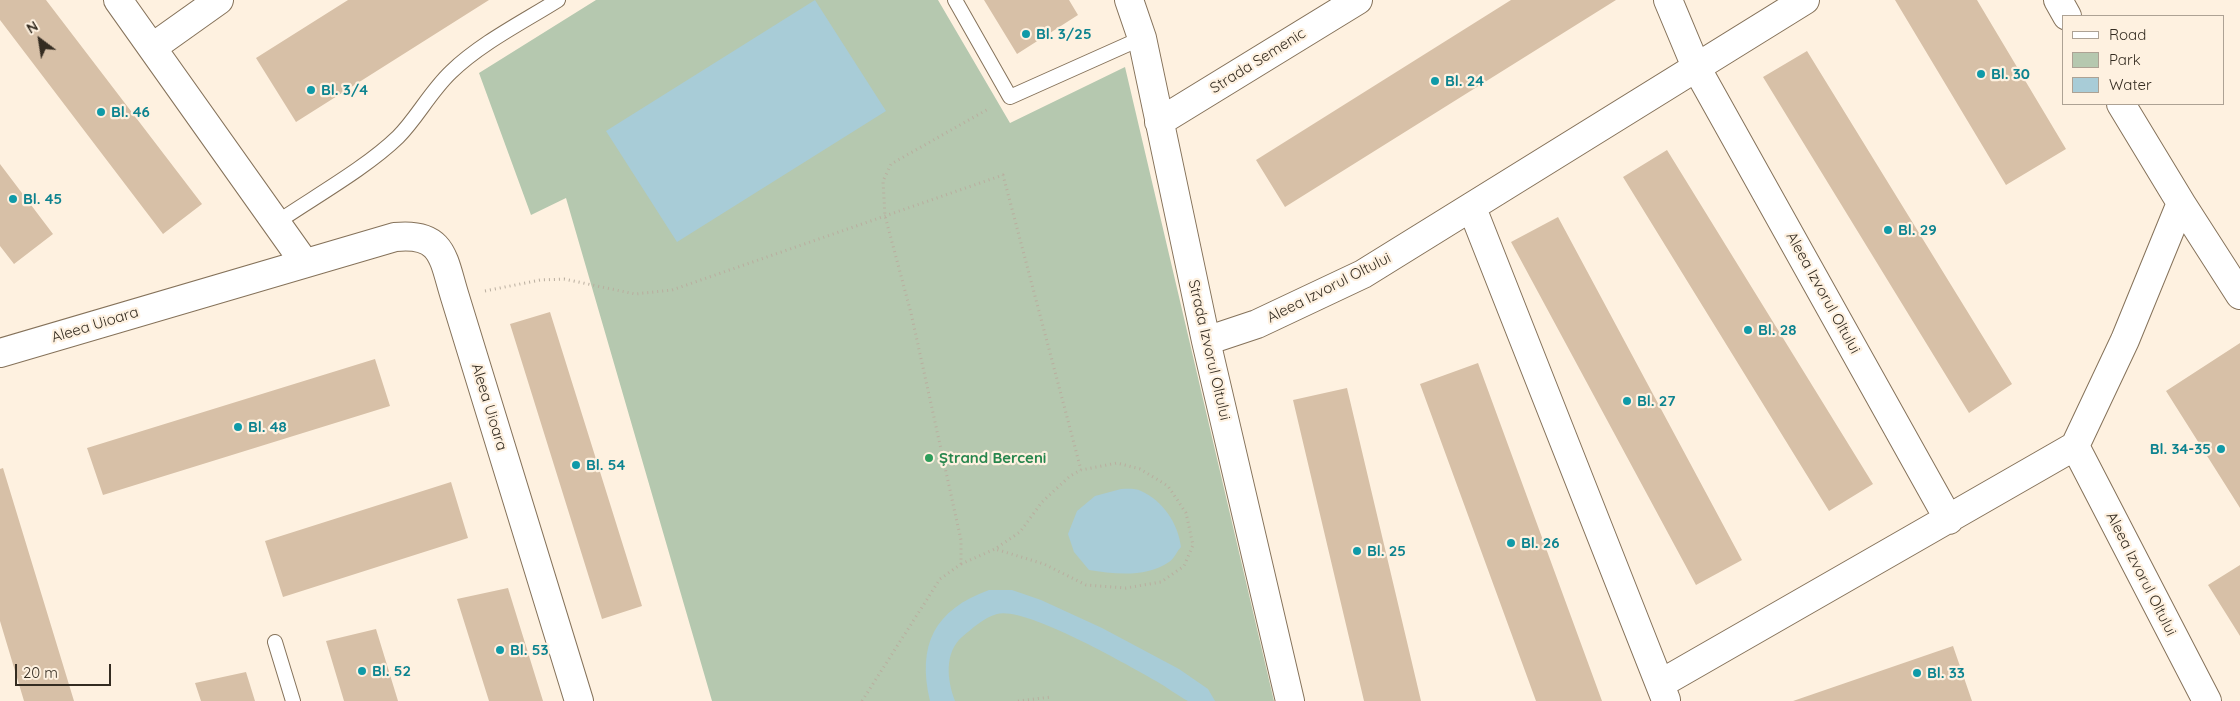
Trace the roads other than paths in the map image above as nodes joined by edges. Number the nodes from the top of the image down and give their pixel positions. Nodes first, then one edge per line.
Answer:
1 (118, 0) edge
2 (219, 0) edge
3 (558, 0) edge
4 (955, 0) edge
5 (1129, 0) edge
6 (1358, 0) edge
7 (1668, 0) edge
8 (1805, 0) edge
9 (2058, 0) edge
10 (2066, 15) edge
11 (1142, 38) junction
12 (152, 47) junction
13 (1696, 67) junction
14 (2122, 105) edge
15 (1159, 122) junction
16 (2181, 203) junction
17 (1472, 208) junction
18 (276, 223) junction
19 (304, 262) junction
20 (2240, 295) edge
21 (1206, 341) junction
22 (0, 353) edge
23 (2075, 446) junction
24 (1950, 520) junction
25 (275, 642) dead end
26 (1663, 692) edge
27 (293, 701) edge
28 (579, 701) edge
29 (1290, 701) edge
30 (2207, 701) edge

1 - 12 street
2 - 12 street
3 - 18 lane
4 - 11 lane
5 - 11 street, Strada Izvorul Oltului
6 - 15 street, Strada Semenic
7 - 13 street, Aleea Izvorul Oltului
8 - 13 street, Aleea Izvorul Oltului
9 - 10 street
11 - 15 street, Strada Izvorul Oltului
12 - 18 street
13 - 17 street, Aleea Izvorul Oltului
13 - 24 street, Aleea Izvorul Oltului
14 - 16 street
15 - 21 street, Strada Izvorul Oltului
16 - 20 street
16 - 23 street
17 - 21 street, Aleea Izvorul Oltului
17 - 26 street
18 - 19 street
19 - 22 street, Aleea Uioara
19 - 28 street, Aleea Uioara
21 - 29 street, Strada Izvorul Oltului
23 - 24 street
23 - 30 street, Aleea Izvorul Oltului
24 - 26 street
25 - 27 lane

